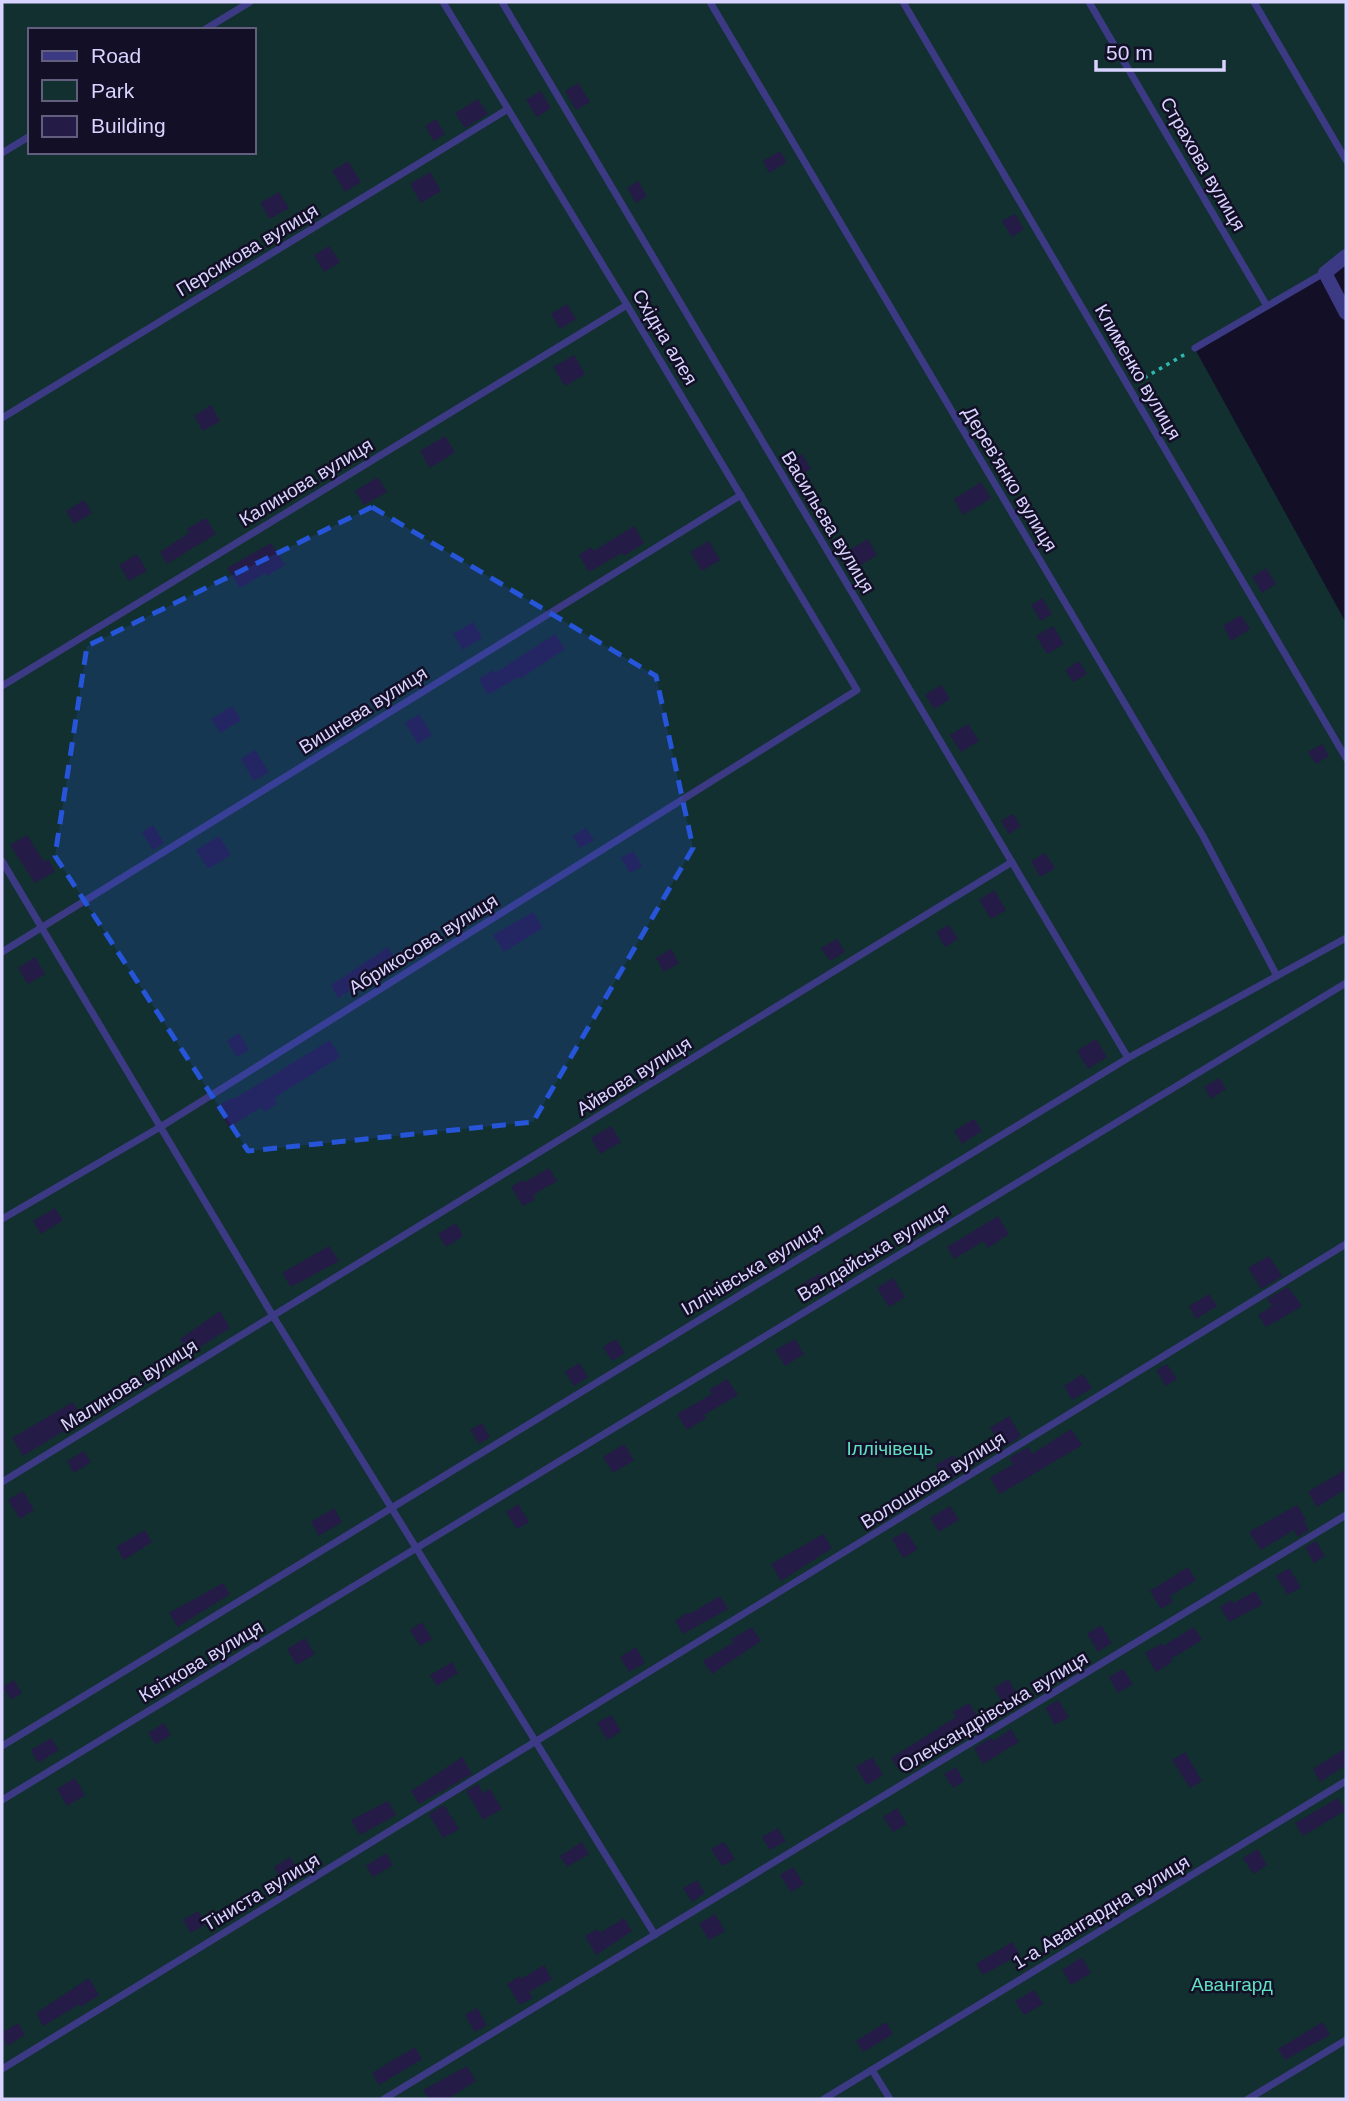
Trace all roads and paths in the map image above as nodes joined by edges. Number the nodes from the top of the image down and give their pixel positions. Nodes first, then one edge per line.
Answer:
1 (250, 2) edge
2 (443, 2) edge
3 (502, 2) edge
4 (710, 2) edge
5 (903, 2) edge
6 (1089, 2) edge
7 (1254, 2) edge
8 (207, 28) edge
9 (508, 109) junction
10 (28, 137) edge
11 (2, 153) edge
12 (1346, 160) edge
13 (1346, 256) edge
14 (1325, 273) junction
15 (627, 305) junction
16 (1268, 306) junction
17 (1346, 313) edge
18 (1195, 348) joint
19 (1129, 387) junction
20 (2, 418) edge
21 (741, 495) junction
22 (2, 686) edge
23 (857, 690) joint
24 (1346, 758) edge
25 (2, 861) edge
26 (1012, 862) junction
27 (43, 927) junction
28 (1346, 938) edge
29 (2, 952) edge
30 (1277, 976) junction
31 (1346, 983) edge
32 (1128, 1058) junction
33 (162, 1126) junction
34 (2, 1219) edge
35 (1346, 1244) edge
36 (273, 1316) junction
37 (2, 1482) edge
38 (391, 1508) junction
39 (1346, 1516) edge
40 (417, 1549) junction
41 (536, 1742) junction
42 (2, 1746) edge
43 (1346, 1781) edge
44 (2, 1800) edge
45 (655, 1935) junction
46 (1346, 2040) edge
47 (2, 2069) edge
48 (872, 2070) junction
49 (384, 2099) edge
50 (824, 2099) edge
51 (890, 2099) edge
52 (1248, 2099) edge

1 - 8 lane
2 - 9 lane, Східна алея
3 - 26 lane, Васильєва вулиця
4 - 30 lane, Дерев'янко вулиця
5 - 19 lane, Клименко вулиця
6 - 16 lane, Страхова вулиця
7 - 12 lane
9 - 15 lane, Східна алея
9 - 20 lane, Персикова вулиця
10 - 11 lane
13 - 14 street
14 - 16 lane
14 - 17 street
15 - 21 lane, Східна алея
15 - 22 lane, Калинова вулиця
16 - 18 lane
18 - 19 path
19 - 24 lane, Клименко вулиця
21 - 23 lane, Східна алея
21 - 27 lane, Вишнева вулиця
23 - 33 lane, Абрикосова вулиця
25 - 27 lane
26 - 32 lane, Васильєва вулиця
26 - 36 lane, Айвова вулиця
27 - 29 lane, Вишнева вулиця
27 - 33 lane
28 - 30 lane, Іллічівська вулиця
30 - 32 lane, Іллічівська вулиця
31 - 40 lane, Валдайська вулиця
32 - 38 lane, Іллічівська вулиця
33 - 34 lane, Абрикосова вулиця
33 - 36 lane
35 - 41 lane, Волошкова вулиця
36 - 37 lane, Малинова вулиця
36 - 38 lane
38 - 40 lane
38 - 42 lane, Іллічівська вулиця
39 - 45 lane, Олександрівська вулиця
40 - 41 lane
40 - 44 lane, Квіткова вулиця
41 - 45 lane
41 - 47 lane, Тіниста вулиця
43 - 48 lane, 1-а Авангардна вулиця
45 - 49 lane, Олександрівська вулиця
46 - 52 lane
48 - 50 lane, 1-а Авангардна вулиця
48 - 51 lane

